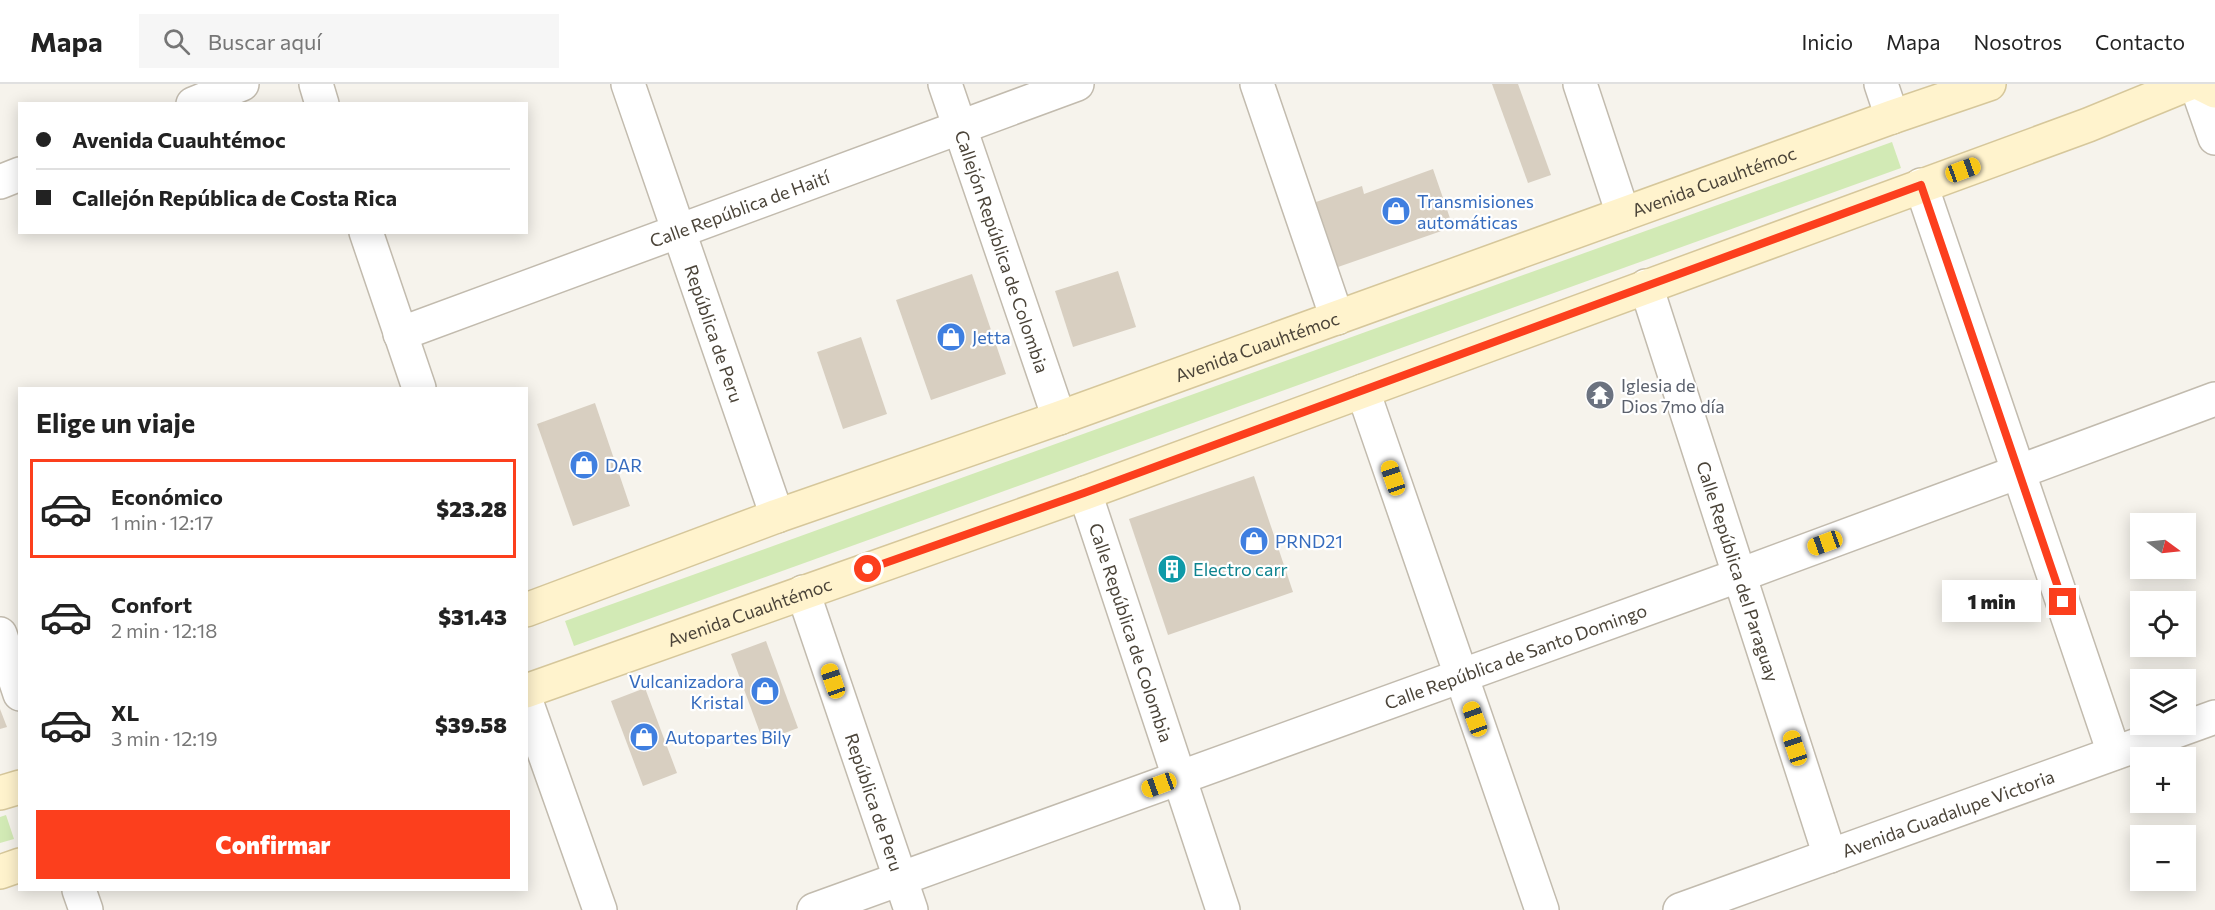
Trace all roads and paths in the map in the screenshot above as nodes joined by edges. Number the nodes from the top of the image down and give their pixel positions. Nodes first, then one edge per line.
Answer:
1 (242, 84) edge
2 (316, 84) edge
3 (628, 84) edge
4 (945, 84) edge
5 (1077, 84) edge
6 (1257, 84) edge
7 (1580, 84) edge
8 (1881, 84) edge
9 (1989, 84) edge
10 (2188, 84) edge
11 (2196, 84) edge
12 (2201, 84) edge
13 (2215, 91) edge
14 (199, 102) edge
15 (321, 102) edge
16 (1892, 117) junction
17 (961, 127) junction
18 (2215, 138) edge
19 (18, 175) edge
20 (0, 182) edge
21 (1921, 185) junction
22 (1623, 214) junction
23 (680, 231) junction
24 (367, 234) edge
25 (1646, 286) junction
26 (1337, 318) junction
27 (400, 334) junction
28 (419, 387) edge
29 (1362, 391) junction
30 (2215, 399) edge
31 (1059, 418) junction
32 (2019, 472) junction
33 (1084, 493) junction
34 (777, 516) junction
35 (1740, 575) junction
36 (803, 592) junction
37 (528, 609) edge
38 (0, 633) edge
39 (1460, 676) junction
40 (18, 688) edge
41 (528, 690) edge
42 (528, 707) edge
43 (2215, 717) edge
44 (2114, 753) junction
45 (1181, 777) junction
46 (18, 788) edge
47 (0, 793) edge
48 (1830, 856) junction
49 (18, 866) edge
50 (0, 872) edge
51 (79, 891) edge
52 (906, 895) edge
53 (1740, 900) edge
54 (86, 910) edge
55 (600, 910) edge
56 (814, 910) edge
57 (1223, 910) edge
58 (1542, 910) edge
59 (1680, 910) edge

1 - 14 street
2 - 15 street
3 - 23 street, República de Peru
4 - 17 street, Callejón República de Colombia
5 - 17 street, Calle República de Haití
6 - 26 street
7 - 22 street
8 - 16 street
9 - 16 main road, Avenida Cuauhtémoc
10 - 21 main road, Avenida Cuauhtémoc
11 - 18 street
12 - 13 main road
16 - 22 main road, Avenida Cuauhtémoc
17 - 23 street, Calle República de Haití
17 - 31 street, Callejón República de Colombia
19 - 20 street
21 - 25 main road, Avenida Cuauhtémoc
21 - 32 street
22 - 26 main road, Avenida Cuauhtémoc
23 - 27 street, Calle República de Haití
23 - 34 street, República de Peru
24 - 27 street
25 - 29 main road, Avenida Cuauhtémoc
25 - 35 street, Calle República del Paraguay
26 - 31 main road, Avenida Cuauhtémoc
27 - 28 street
29 - 33 main road, Avenida Cuauhtémoc
29 - 39 street
30 - 32 street, Calle República de Santo Domingo
31 - 34 main road, Avenida Cuauhtémoc
32 - 35 street, Calle República de Santo Domingo
32 - 44 street
33 - 36 main road, Avenida Cuauhtémoc
33 - 45 street, Calle República de Colombia
34 - 37 main road, Avenida Cuauhtémoc
35 - 39 street, Calle República de Santo Domingo
35 - 48 street, Calle República del Paraguay
36 - 41 main road, Avenida Cuauhtémoc
36 - 52 street, República de Peru
38 - 40 street
39 - 45 street, Calle República de Santo Domingo
39 - 58 street
42 - 55 street
43 - 44 street, Avenida Guadalupe Victoria
44 - 48 street, Avenida Guadalupe Victoria
45 - 52 street, Calle República de Santo Domingo
45 - 57 street, Calle República de Colombia
46 - 47 main road
48 - 53 street, Avenida Guadalupe Victoria
49 - 50 main road
51 - 54 street
52 - 56 street, Calle República de Santo Domingo
53 - 59 street, Avenida Guadalupe Victoria

